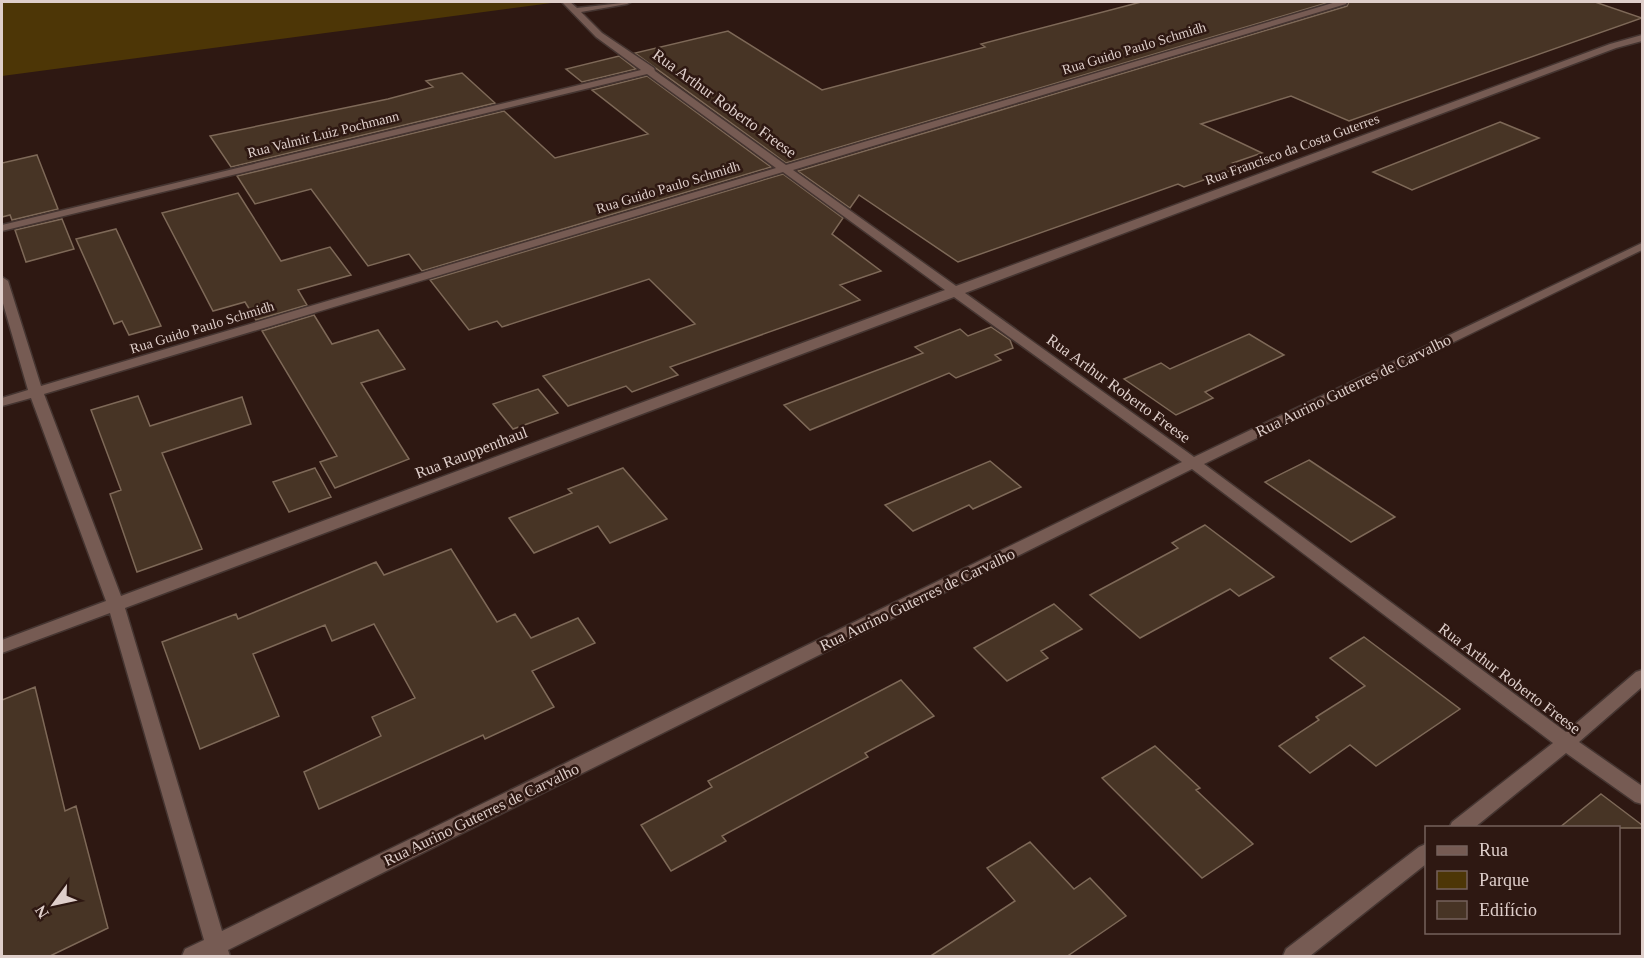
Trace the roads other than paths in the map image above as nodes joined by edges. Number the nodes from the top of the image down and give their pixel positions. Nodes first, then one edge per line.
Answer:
1 (627, 2) edge
2 (1343, 2) edge
3 (569, 6) edge
4 (1642, 38) edge
5 (651, 70) junction
6 (784, 168) junction
7 (2, 228) edge
8 (1642, 246) edge
9 (2, 280) edge
10 (953, 291) junction
11 (36, 392) junction
12 (2, 402) edge
13 (1193, 463) junction
14 (116, 605) junction
15 (2, 646) edge
16 (1642, 677) edge
17 (1566, 743) junction
18 (1642, 796) edge
19 (1462, 826) edge
20 (1425, 854) edge
21 (218, 951) edge
22 (193, 957) edge
23 (1294, 957) edge

1 - 3 street
2 - 6 street, Rua Guido Paulo Schmidh
3 - 5 street, Rua Arthur Roberto Freese
4 - 10 street, Rua Francisco da Costa Guterres
5 - 6 street, Rua Arthur Roberto Freese
5 - 7 street, Rua Valmir Luiz Pochmann
6 - 10 street, Rua Arthur Roberto Freese
6 - 11 street, Rua Guido Paulo Schmidh
8 - 13 street, Rua Aurino Guterres de Carvalho
9 - 11 street
10 - 13 street, Rua Arthur Roberto Freese
10 - 14 street, Rua Rauppenthaul
11 - 12 street, Rua Guido Paulo Schmidh
11 - 14 street
13 - 17 street, Rua Arthur Roberto Freese
13 - 21 street, Rua Aurino Guterres de Carvalho
14 - 15 street, Rua Rauppenthaul
14 - 21 street
16 - 17 street
17 - 18 street, Rua Arthur Roberto Freese
17 - 19 street
20 - 23 street
21 - 22 street, Rua Aurino Guterres de Carvalho

